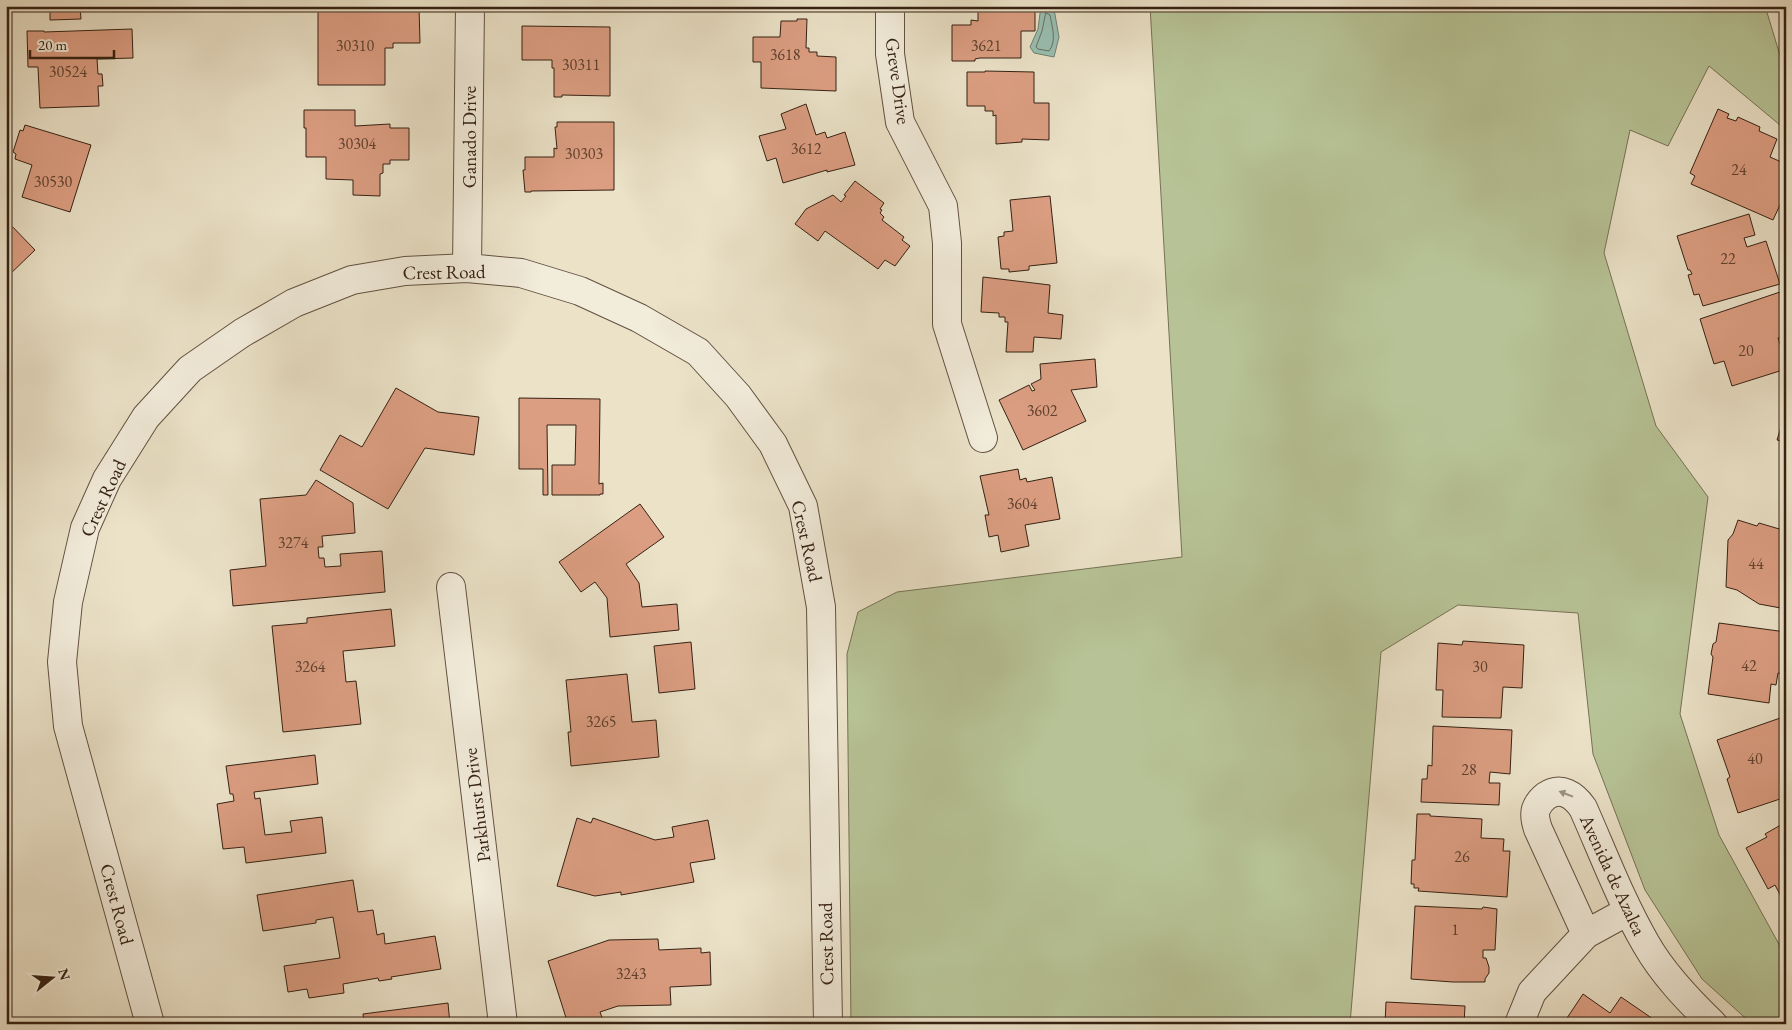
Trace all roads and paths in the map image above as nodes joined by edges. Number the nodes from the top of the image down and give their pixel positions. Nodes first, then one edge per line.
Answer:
1 (470, 6) edge
2 (890, 6) edge
3 (467, 268) junction
4 (983, 438) dead end
5 (451, 587) dead end
6 (1628, 911) junction
7 (1586, 934) junction
8 (150, 1024) edge
9 (503, 1024) edge
10 (828, 1024) edge
11 (1519, 1024) edge
12 (1712, 1024) edge

1 - 3 street, Ganado Drive
2 - 4 street, Greve Drive
3 - 8 street, Crest Road
3 - 10 street, Crest Road
5 - 9 street, Parkhurst Drive
6 - 7 street
6 -> 7 street, Avenida de Azalea
6 - 12 street, Avenida de Azalea
7 - 11 street

